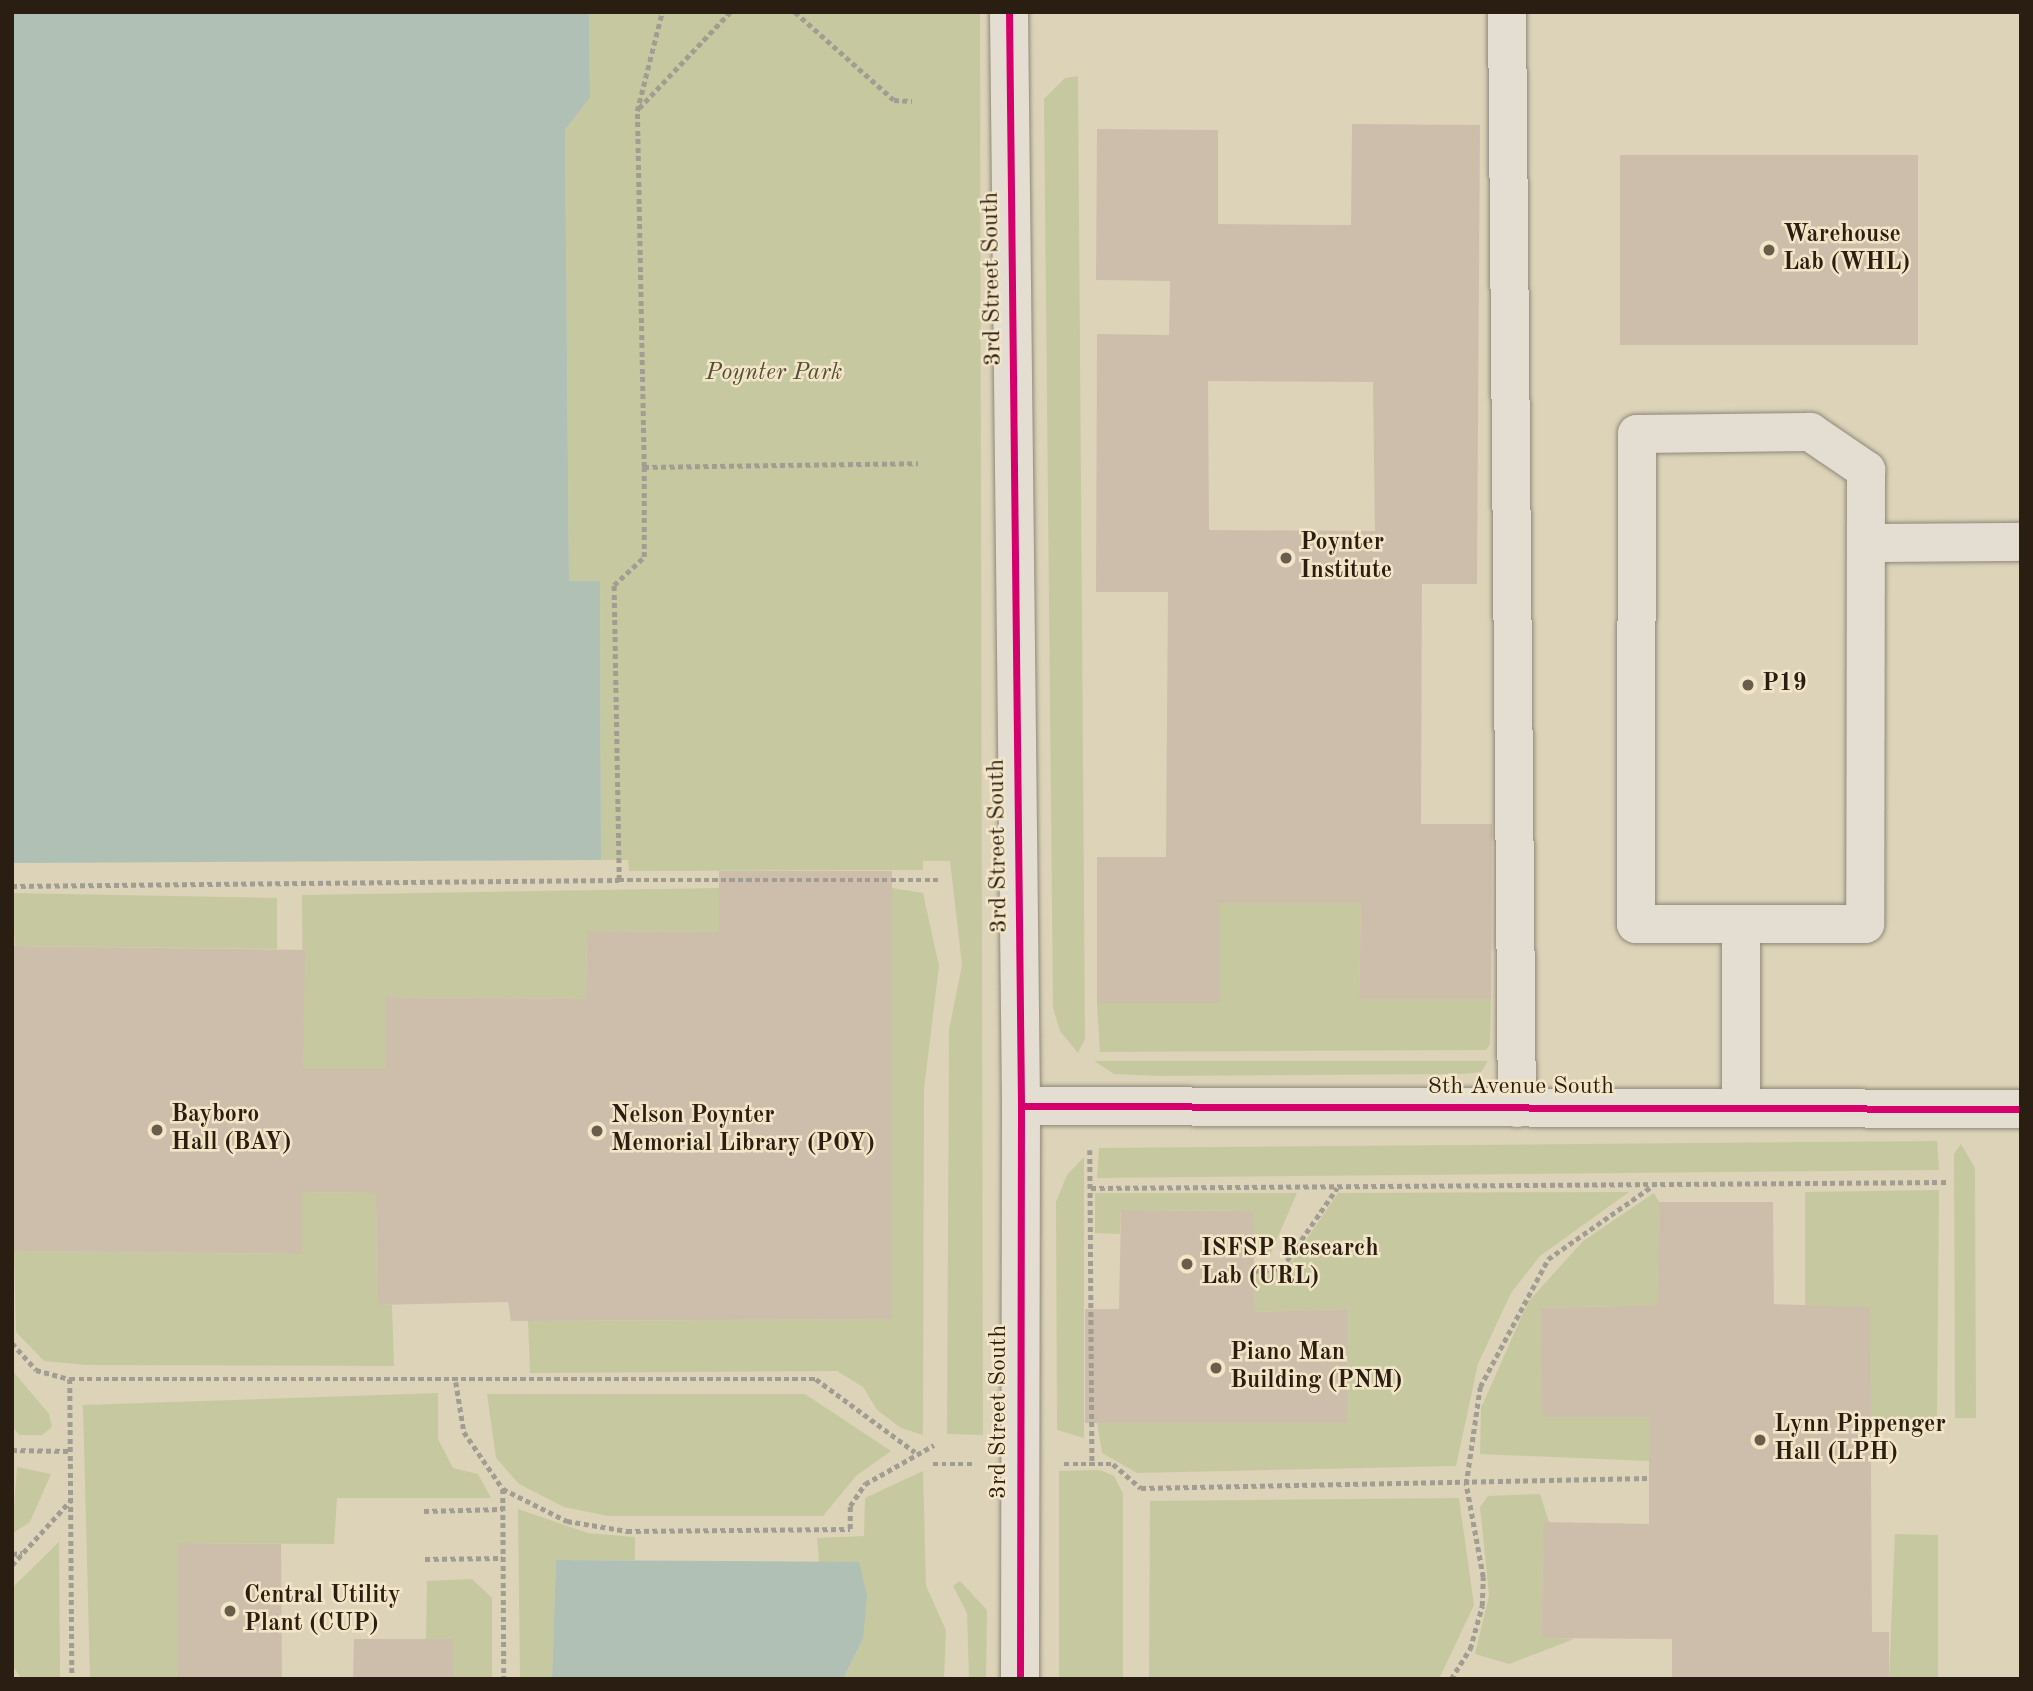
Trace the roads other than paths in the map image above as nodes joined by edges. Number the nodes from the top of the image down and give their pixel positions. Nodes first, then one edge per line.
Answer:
1 (1009, 12) edge
2 (1507, 12) edge
3 (2021, 542) edge
4 (1866, 543) junction
5 (1741, 924) junction
6 (1021, 1106) junction
7 (1517, 1108) junction
8 (1741, 1108) junction
9 (2021, 1109) edge
10 (1020, 1679) edge

1 - 6 street, 3rd Street South
2 - 7 street
3 - 4 street
4 - 5 street
4 - 5 street
5 - 8 street
6 - 7 street, 8th Avenue South
6 - 10 street, 3rd Street South
7 - 8 street, 8th Avenue South
8 - 9 street, 8th Avenue South

